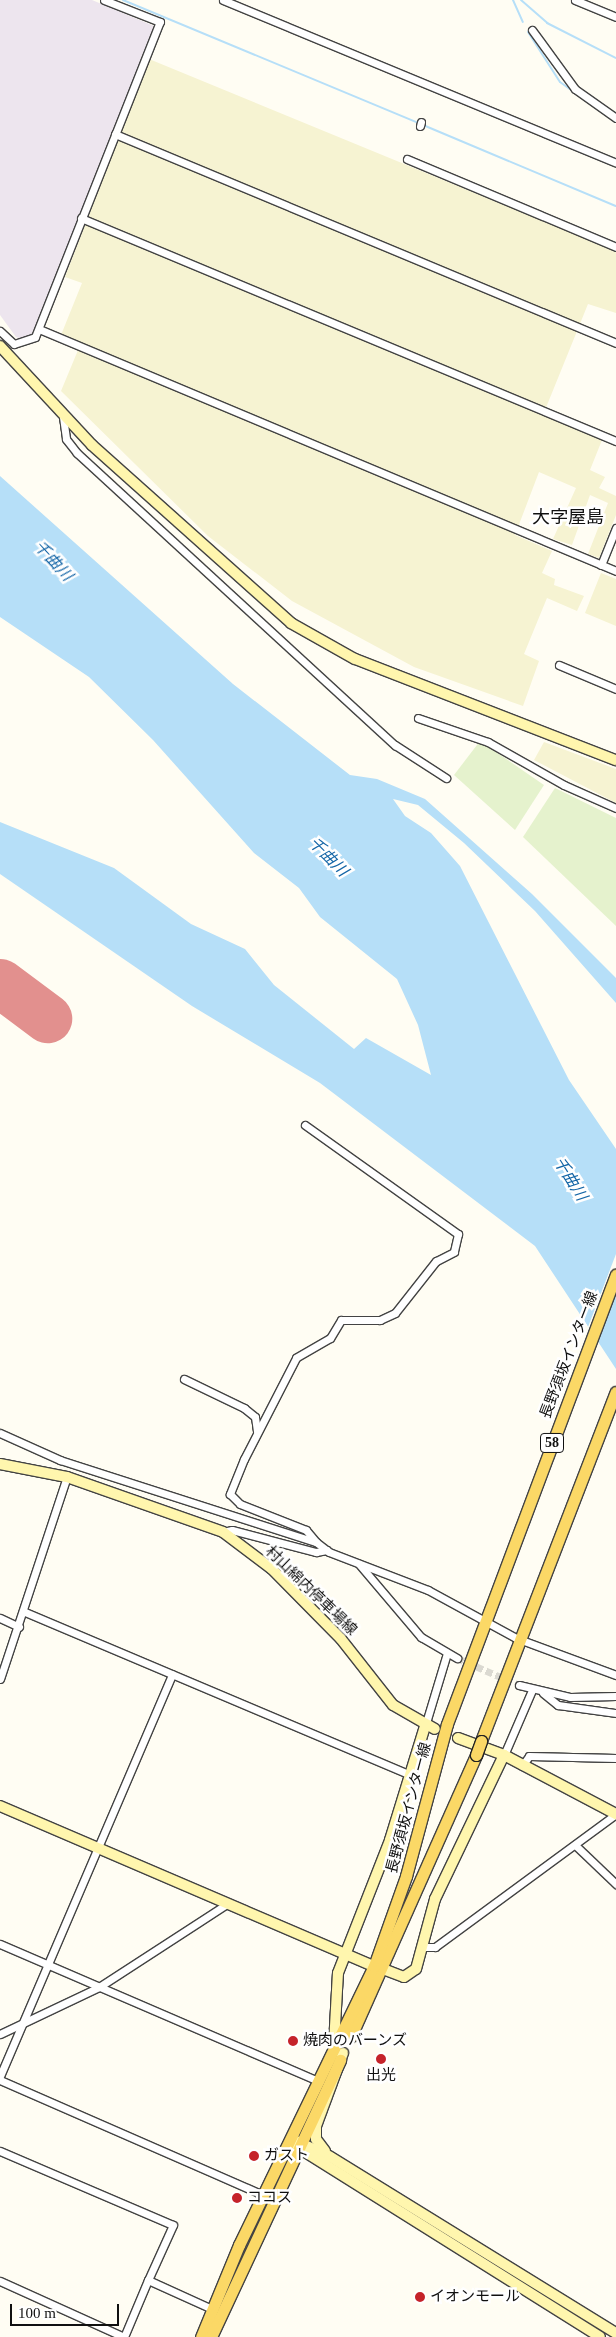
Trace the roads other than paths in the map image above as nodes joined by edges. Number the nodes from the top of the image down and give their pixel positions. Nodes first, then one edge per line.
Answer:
1 (104, 0) edge
2 (223, 0) edge
3 (575, 0) edge
4 (590, 3) edge
5 (616, 17) edge
6 (532, 30) dead end
7 (616, 118) edge
8 (115, 134) junction
9 (407, 159) dead end
10 (616, 163) edge
11 (81, 218) junction
12 (616, 247) edge
13 (38, 329) junction
14 (0, 331) edge
15 (616, 343) edge
16 (0, 346) edge
17 (63, 417) junction
18 (616, 441) edge
19 (616, 528) edge
20 (602, 565) junction
21 (616, 571) edge
22 (559, 665) dead end
23 (616, 689) edge
24 (418, 718) dead end
25 (616, 760) edge
26 (446, 778) dead end
27 (616, 808) edge
28 (305, 1125) dead end
29 (616, 1275) edge
30 (184, 1379) dead end
31 (616, 1392) edge
32 (0, 1434) edge
33 (256, 1437) junction
34 (0, 1464) edge
35 (67, 1477) junction
36 (223, 1532) junction
37 (316, 1542) junction
38 (327, 1550) junction
39 (358, 1563) junction
40 (25, 1612) junction
41 (486, 1616) junction
42 (0, 1618) edge
43 (19, 1627) junction
44 (523, 1635) junction
45 (447, 1653) junction
46 (457, 1658) tunnel mouth
47 (172, 1674) junction
48 (616, 1675) edge
49 (0, 1679) edge
50 (519, 1685) tunnel mouth
51 (532, 1690) junction
52 (543, 1692) junction
53 (616, 1696) edge
54 (616, 1713) edge
55 (430, 1728) junction
56 (458, 1738) dead end
57 (504, 1755) junction
58 (616, 1758) edge
59 (522, 1766) junction
60 (410, 1775) junction
61 (0, 1806) edge
62 (616, 1814) edge
63 (575, 1846) junction
64 (98, 1847) junction
65 (616, 1884) edge
66 (228, 1904) junction
67 (0, 1944) edge
68 (423, 1947) junction
69 (346, 1954) junction
70 (47, 1964) junction
71 (378, 1967) junction
72 (99, 1987) junction
73 (23, 2024) junction
74 (0, 2034) edge
75 (338, 2055) junction
76 (0, 2076) edge
77 (0, 2080) edge
78 (321, 2082) junction
79 (297, 2144) junction
80 (0, 2151) edge
81 (329, 2156) junction
82 (263, 2195) junction
83 (0, 2280) edge
84 (148, 2280) junction
85 (212, 2309) junction
86 (616, 2333) edge
87 (201, 2337) edge
88 (211, 2337) edge
89 (600, 2337) edge

1 - 8 street
2 - 10 street
3 - 4 street
4 - 5 street
6 - 7 street
8 - 11 street
8 - 15 street
9 - 12 street
11 - 13 street
11 - 18 street
13 - 14 street
13 - 20 street
16 - 17 street
17 - 25 street
17 - 26 street
19 - 20 street
20 - 21 street
22 - 23 street
24 - 27 street
28 - 33 street
29 - 41 main road, 長野須坂インター線 / 58
30 - 33 street
31 - 44 main road, 長野須坂インター線 / 58
32 - 37 street
33 - 37 street
34 - 35 street, 村山綿内停車場線
35 - 36 street, 村山綿内停車場線
35 - 40 street
36 - 38 street
36 - 55 street, 村山綿内停車場線
37 - 38 street
38 - 39 street
39 - 41 street
39 - 45 street
40 - 43 street
40 - 47 street
41 - 44 street
41 - 71 main road, 長野須坂インター線 / 58
42 - 43 street
43 - 49 street
44 - 48 street
44 - 71 main road, 長野須坂インター線 / 58, bridge
45 - 46 street
45 - 55 street
47 - 60 street
47 - 64 street
50 - 51 street
51 - 52 street
51 - 57 street
52 - 53 street
52 - 54 street
55 - 60 street
56 - 57 street
57 - 59 street
57 - 68 street
58 - 59 street
59 - 62 street
60 - 69 street
61 - 64 street
62 - 63 street
63 - 65 street
63 - 68 street
64 - 66 street
64 - 70 street
66 - 69 street
66 - 72 street
67 - 70 street
68 - 71 street
69 - 71 street
69 - 75 street
70 - 72 street
70 - 73 street
71 - 75 main road, 長野須坂インター線 / 58
72 - 73 street
72 - 78 street
73 - 74 street
73 - 76 street
75 - 78 main road, 長野須坂インター線 / 58
75 - 79 main road, 長野須坂インター線 / 58
75 - 81 street
77 - 82 street
78 - 79 main road, 長野須坂インター線 / 58
79 - 81 street
79 - 82 main road, 長野須坂インター線 / 58
79 - 88 main road, 長野須坂インター線 / 58
79 - 89 street
80 - 84 street
81 - 86 street
82 - 85 main road, 長野須坂インター線 / 58
83 - 84 street
84 - 85 street
85 - 87 main road, 長野須坂インター線 / 58

